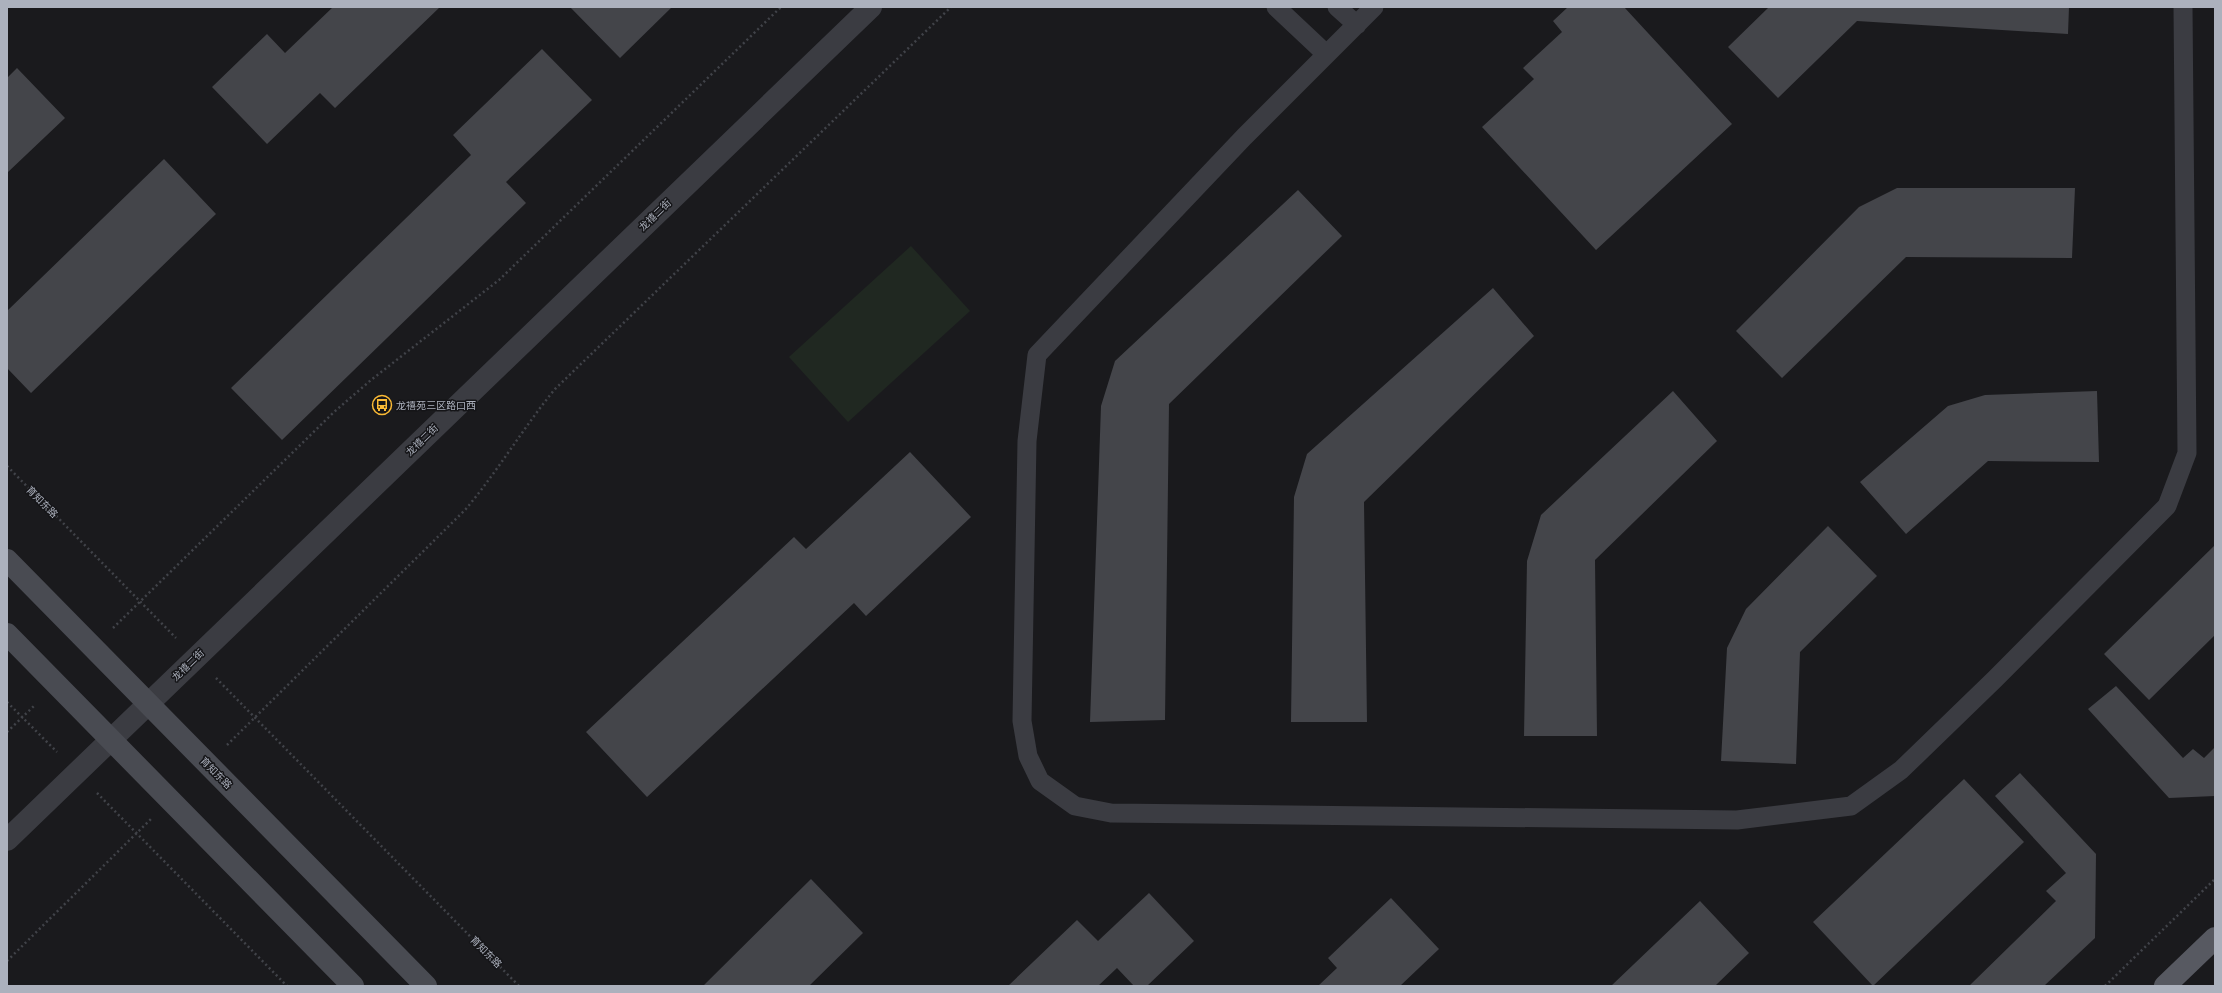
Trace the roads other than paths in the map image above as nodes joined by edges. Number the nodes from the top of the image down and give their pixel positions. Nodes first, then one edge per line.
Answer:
1 (871, 7) edge
2 (1276, 7) edge
3 (1337, 7) edge
4 (1374, 7) edge
5 (2183, 7) edge
6 (1357, 25) junction
7 (1326, 54) junction
8 (7, 560) edge
9 (7, 634) edge
10 (148, 704) junction
11 (111, 740) junction
12 (7, 840) edge
13 (2215, 938) edge
14 (353, 986) edge
15 (426, 986) edge
16 (2165, 986) edge

1 - 10 street, 龙禧二街
2 - 7 lane
3 - 6 lane
4 - 6 lane
5 - 7 lane
6 - 7 lane
8 - 10 main road, 育知东路
9 - 11 main road
10 - 11 street, 龙禧二街
10 - 15 main road, 育知东路
11 - 12 street, 龙禧二街
11 - 14 main road
13 - 16 main road

